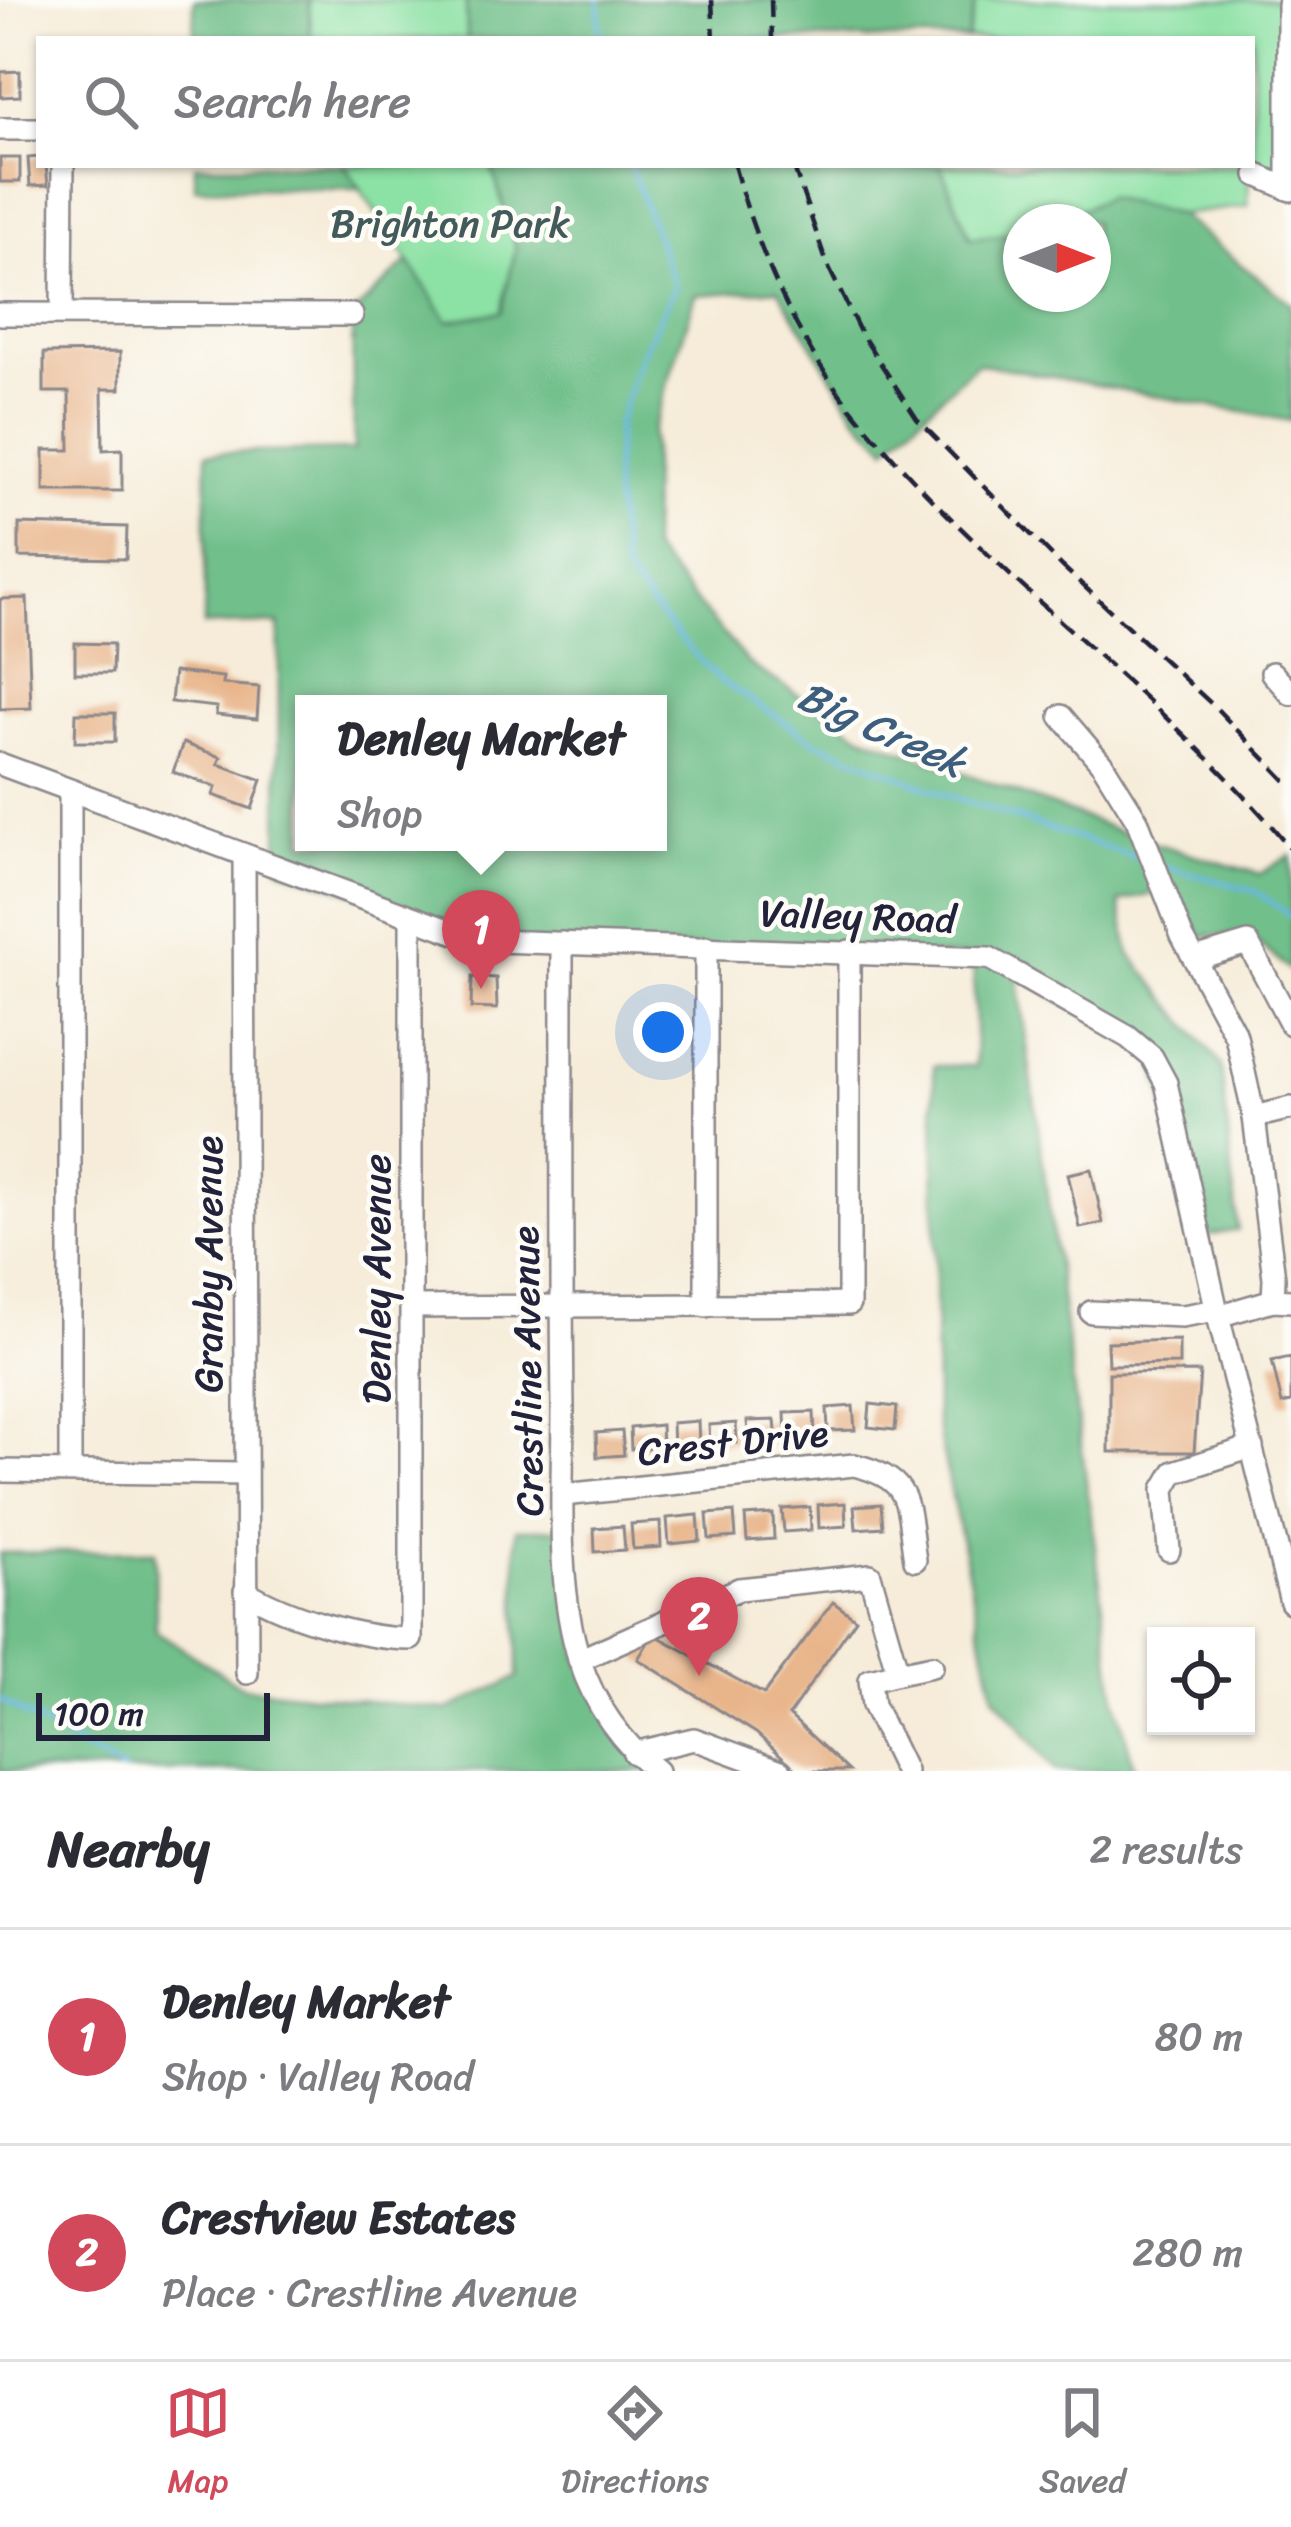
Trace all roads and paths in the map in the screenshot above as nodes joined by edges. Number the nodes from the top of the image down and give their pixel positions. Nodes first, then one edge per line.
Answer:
1 (1284, 2) edge
2 (0, 129) edge
3 (36, 129) edge
4 (63, 168) edge
5 (1256, 175) dead end
6 (1290, 190) edge
7 (62, 313) junction
8 (0, 314) edge
9 (352, 315) dead end
10 (1272, 673) dead end
11 (1291, 694) edge
12 (1060, 716) dead end
13 (0, 764) edge
14 (70, 791) junction
15 (244, 855) junction
16 (411, 918) junction
17 (562, 943) junction
18 (706, 947) junction
19 (849, 951) junction
20 (1195, 958) junction
21 (1291, 1024) edge
22 (1291, 1108) edge
23 (1254, 1117) junction
24 (1282, 1300) edge
25 (562, 1306) junction
26 (706, 1306) junction
27 (412, 1307) junction
28 (1091, 1312) dead end
29 (1218, 1313) junction
30 (1252, 1447) junction
31 (0, 1471) edge
32 (70, 1471) junction
33 (244, 1474) junction
34 (563, 1495) junction
35 (1169, 1550) dead end
36 (915, 1560) dead end
37 (245, 1591) junction
38 (1291, 1602) edge
39 (579, 1660) junction
40 (932, 1666) dead end
41 (247, 1673) dead end
42 (898, 1673) junction
43 (634, 1753) junction
44 (657, 1771) edge
45 (781, 1771) edge
46 (905, 1771) edge

1 - 6 street
2 - 3 street
4 - 7 street
5 - 6 street
7 - 8 street
7 - 9 street
10 - 11 street
12 - 20 street
13 - 14 street, Valley Road
14 - 15 street, Valley Road
14 - 32 street
15 - 16 street, Valley Road
15 - 33 street, Granby Avenue
16 - 17 street, Valley Road
16 - 27 street, Denley Avenue
17 - 18 street, Valley Road
17 - 25 street, Crestline Avenue
18 - 19 street, Valley Road
18 - 26 street
19 - 26 street
19 - 29 street, Valley Road
20 - 21 street
20 - 23 street
22 - 23 street
23 - 24 street
24 - 29 street
25 - 26 street
25 - 27 street
25 - 34 street, Crestline Avenue
27 - 37 street, Denley Avenue
28 - 29 street
29 - 30 street, Valley Road
30 - 35 street
30 - 38 street, Valley Road
31 - 32 street
32 - 33 street
33 - 37 street, Granby Avenue
34 - 36 street, Crest Drive
34 - 39 street, Crestline Avenue
37 - 41 street, Granby Avenue
39 - 42 street
39 - 43 street, Crestline Avenue
40 - 42 street
42 - 46 street
43 - 44 street, Crestline Avenue
43 - 45 street

